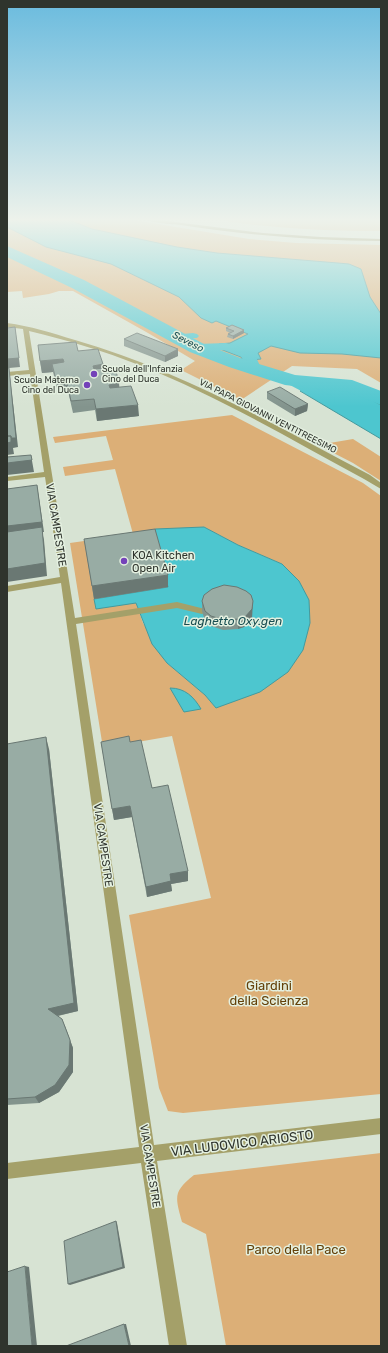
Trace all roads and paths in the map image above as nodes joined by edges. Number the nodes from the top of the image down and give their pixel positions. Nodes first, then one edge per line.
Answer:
1 (7, 325) edge
2 (26, 328) junction
3 (43, 332) junction
4 (28, 345) junction
5 (33, 372) junction
6 (7, 374) edge
7 (49, 474) junction
8 (7, 479) edge
9 (381, 487) edge
10 (64, 580) junction
11 (7, 589) edge
12 (202, 611) edge
13 (71, 622) junction
14 (381, 1126) edge
15 (148, 1155) junction
16 (7, 1171) edge
17 (178, 1346) edge

1 - 2 street, VIA PAPA GIOVANNI VENTITREESIMO
2 - 3 street, VIA PAPA GIOVANNI VENTITREESIMO
2 - 4 street, VIA CAMPESTRE
3 - 4 street
3 - 9 street, VIA PAPA GIOVANNI VENTITREESIMO
4 - 5 street, VIA CAMPESTRE
5 - 6 street
5 - 7 street, VIA CAMPESTRE
7 - 8 street
7 - 10 street, VIA CAMPESTRE
10 - 11 street
10 - 13 street, VIA CAMPESTRE
12 - 13 street
13 - 15 street, VIA CAMPESTRE
14 - 15 street, VIA LUDOVICO ARIOSTO
15 - 16 street, VIA LUDOVICO ARIOSTO
15 - 17 street, VIA CAMPESTRE

